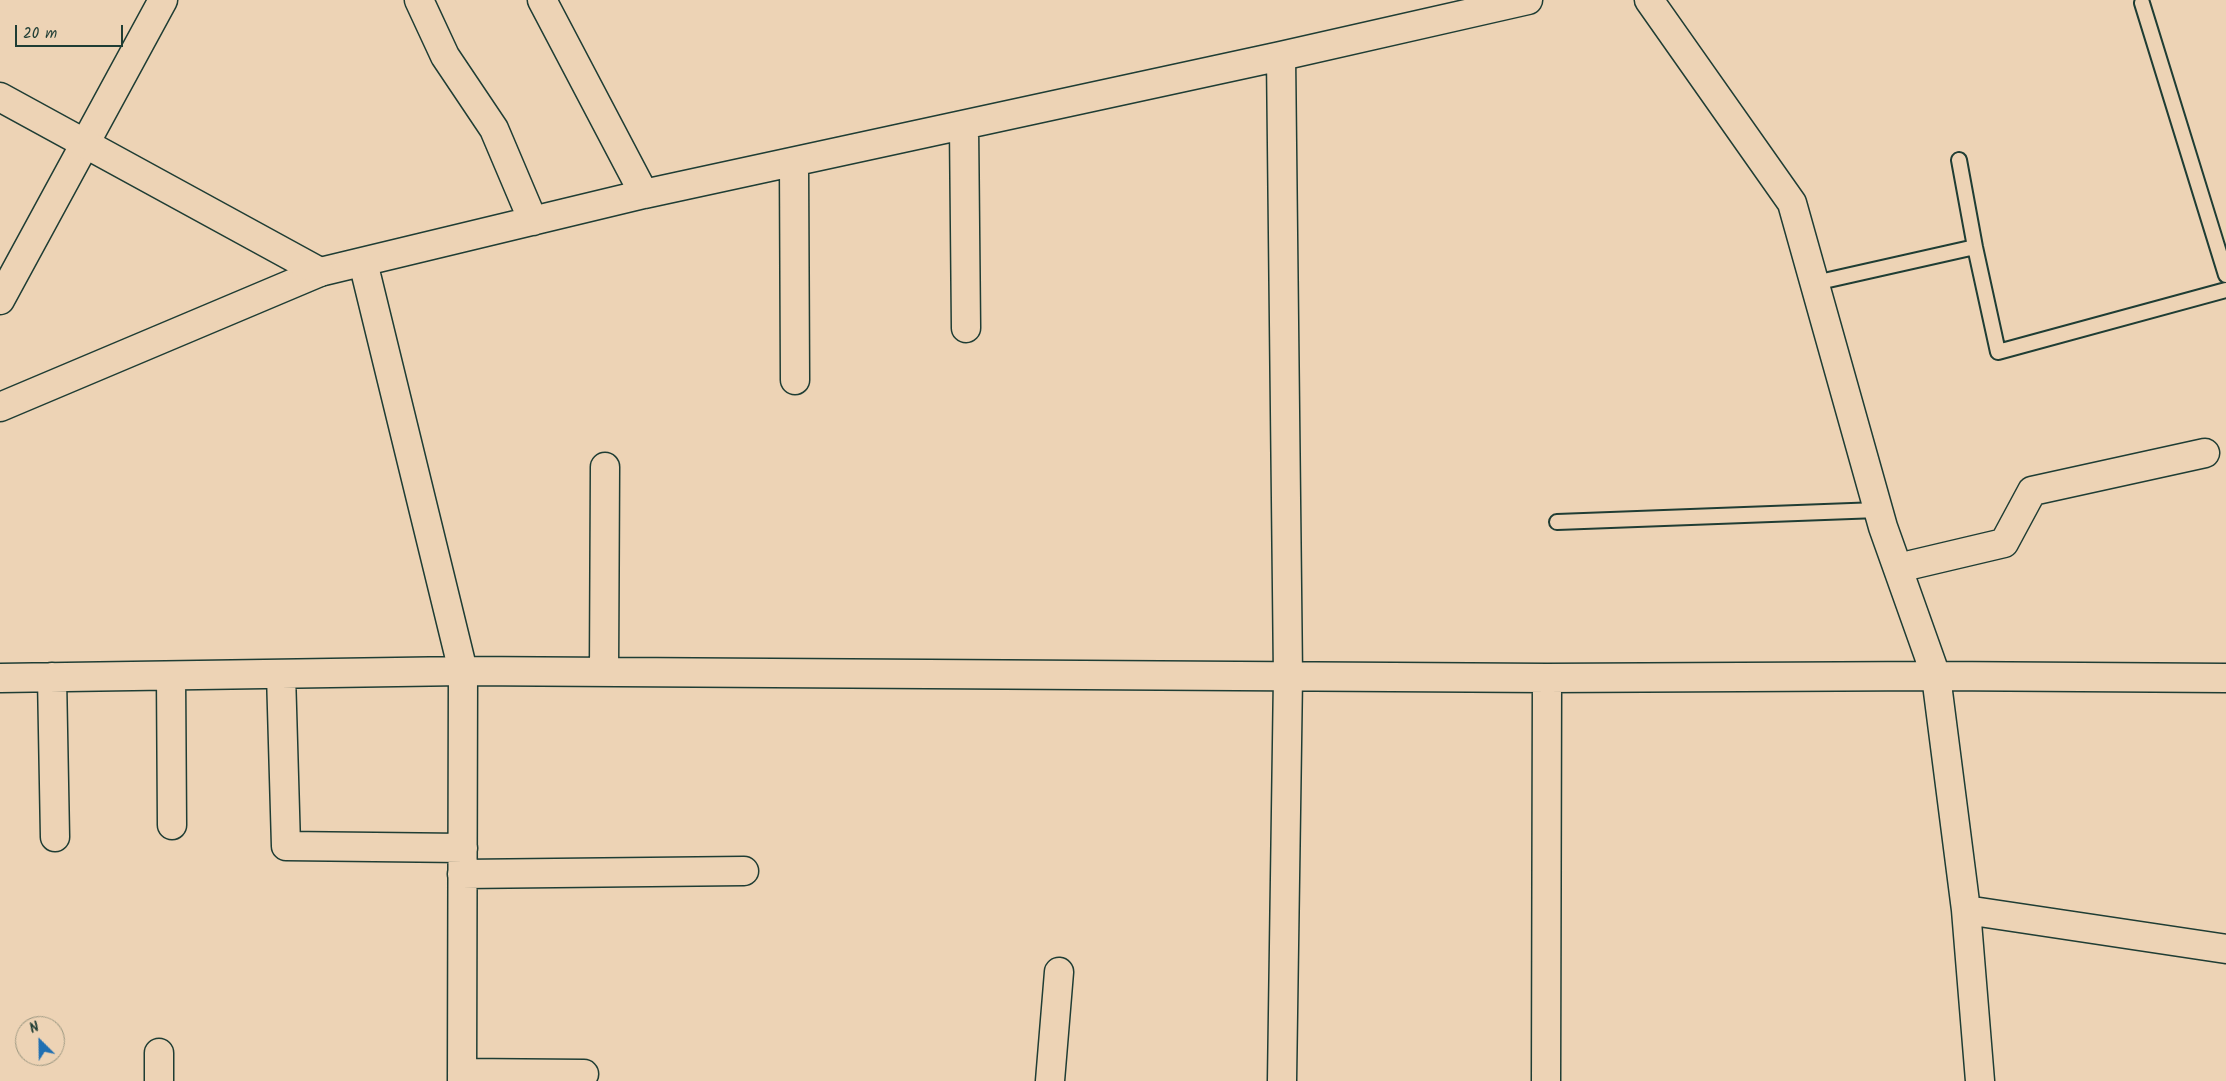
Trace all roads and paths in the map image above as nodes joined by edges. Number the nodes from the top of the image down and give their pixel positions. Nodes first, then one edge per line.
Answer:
1 (163, 0) edge
2 (419, 0) edge
3 (542, 0) edge
4 (1528, 0) edge
5 (1649, 0) edge
6 (2142, 3) dead end
7 (1281, 56) junction
8 (0, 97) edge
9 (964, 125) junction
10 (86, 143) junction
11 (1959, 160) dead end
12 (794, 162) junction
13 (644, 194) junction
14 (533, 221) junction
15 (1975, 247) junction
16 (363, 262) junction
17 (320, 272) junction
18 (2226, 275) edge
19 (1815, 283) junction
20 (2226, 290) edge
21 (0, 300) edge
22 (966, 328) dead end
23 (795, 380) dead end
24 (0, 407) edge
25 (2206, 453) dead end
26 (605, 467) dead end
27 (1878, 510) junction
28 (1557, 522) dead end
29 (1898, 568) junction
30 (463, 671) junction
31 (604, 672) junction
32 (281, 674) junction
33 (171, 676) junction
34 (1288, 676) junction
35 (1936, 676) junction
36 (0, 678) edge
37 (52, 678) junction
38 (1547, 678) junction
39 (2226, 678) edge
40 (172, 825) dead end
41 (55, 837) dead end
42 (463, 861) junction
43 (744, 871) dead end
44 (1966, 910) junction
45 (2226, 949) edge
46 (1059, 972) dead end
47 (159, 1053) dead end
48 (584, 1074) dead end
49 (462, 1077) edge
50 (160, 1081) edge
51 (1050, 1081) edge
52 (1282, 1081) edge
53 (1546, 1081) edge
54 (1980, 1081) edge

1 - 10 street
2 - 14 street
3 - 13 street
4 - 7 street
5 - 19 street
6 - 18 lane
7 - 9 street
7 - 34 street
8 - 10 street
9 - 12 street
9 - 22 street
10 - 17 street
10 - 21 street
11 - 15 lane
12 - 13 street
12 - 23 street
13 - 14 street
14 - 16 street
15 - 19 lane
15 - 20 lane
16 - 17 street
16 - 30 street
17 - 24 street
19 - 27 street
25 - 29 street
26 - 31 street
27 - 28 lane
27 - 29 street
29 - 35 street
30 - 31 street
30 - 32 street
30 - 42 street
31 - 34 street
32 - 33 street
32 - 42 street
33 - 37 street
33 - 40 street
34 - 38 street
34 - 52 street
35 - 38 street
35 - 39 street
35 - 44 street
36 - 37 street
37 - 41 street
38 - 53 street
42 - 43 street
42 - 49 street
44 - 45 street
44 - 54 street
46 - 51 street
47 - 50 street
48 - 49 street

